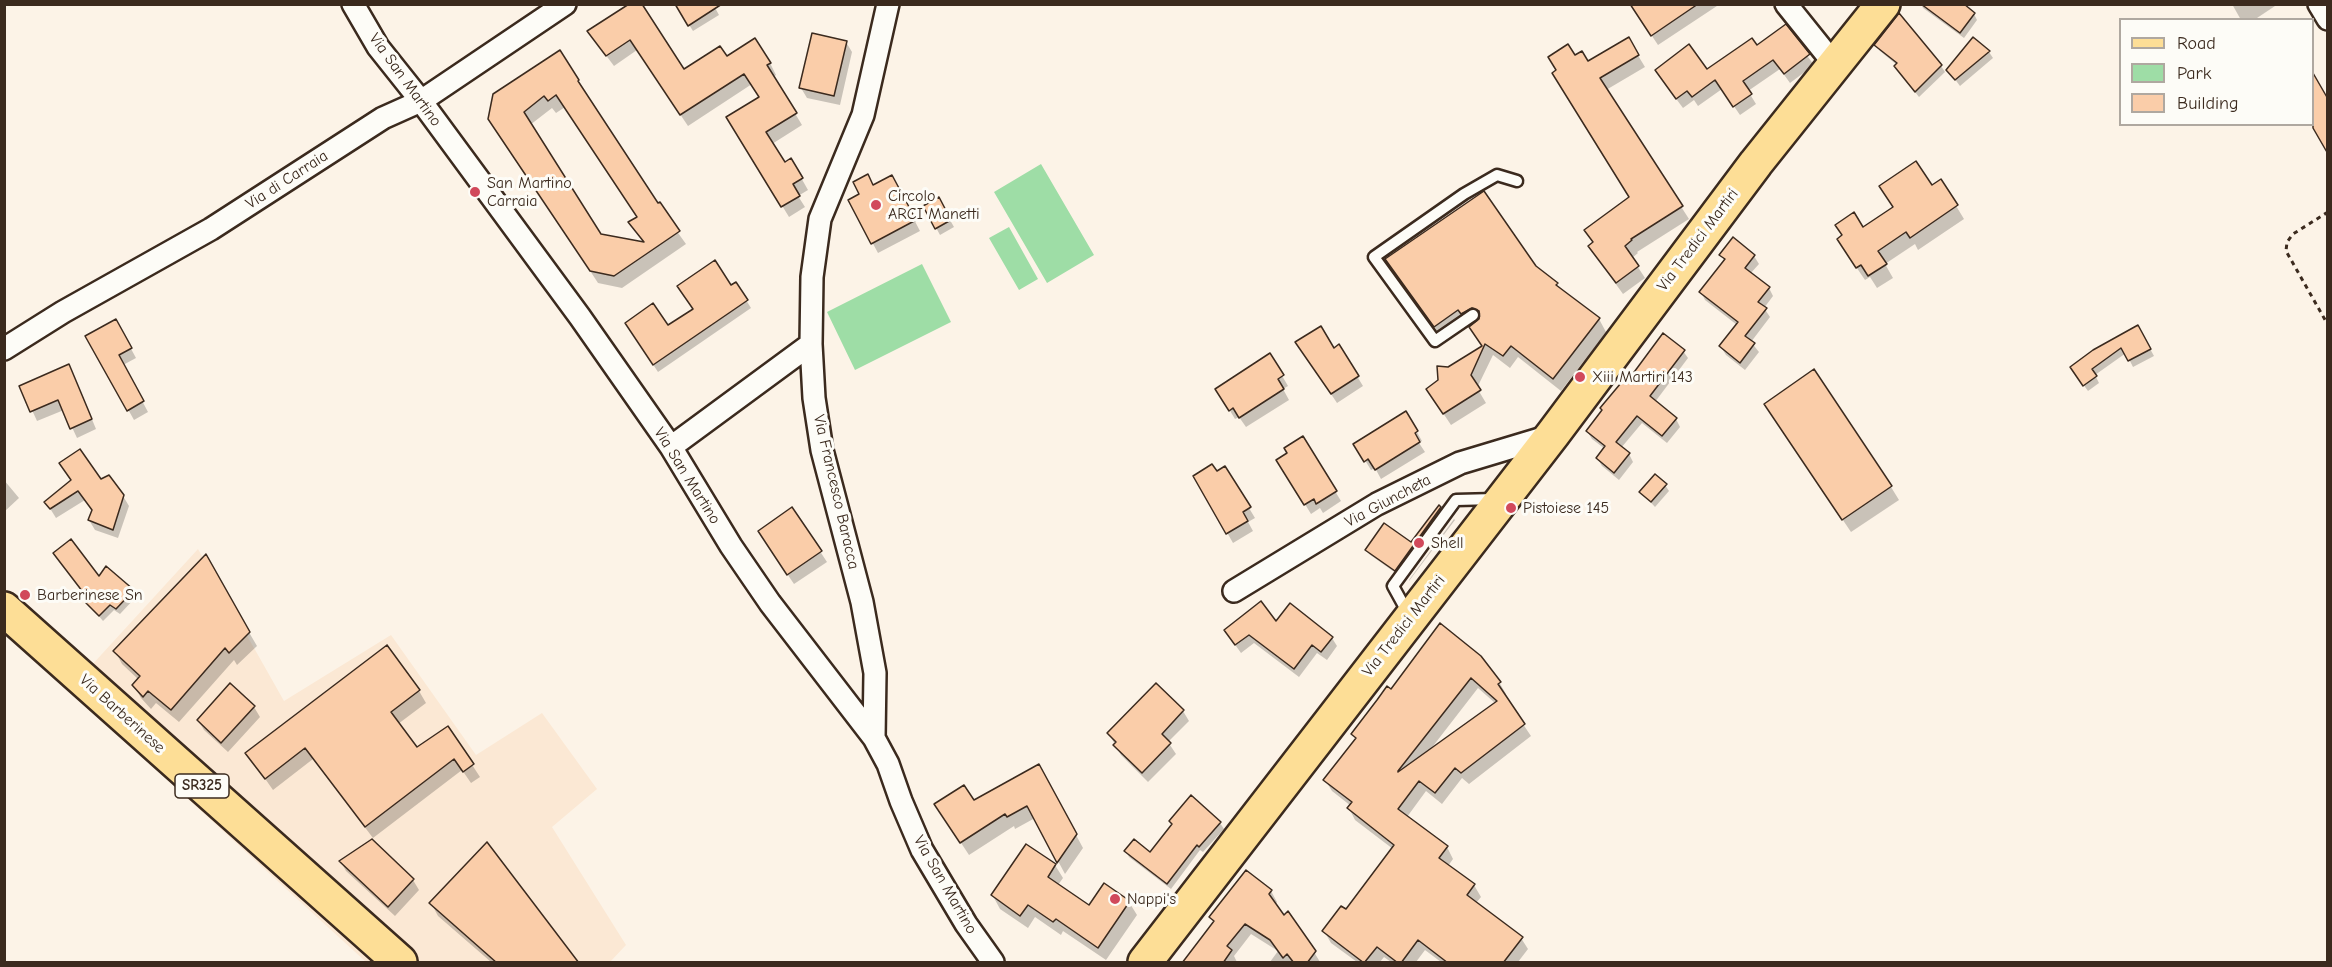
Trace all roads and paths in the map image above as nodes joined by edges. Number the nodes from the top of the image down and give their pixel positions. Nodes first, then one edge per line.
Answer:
1 (353, 4) edge
2 (565, 4) edge
3 (888, 4) edge
4 (1786, 4) edge
5 (1883, 4) edge
6 (2319, 4) edge
7 (2328, 19) edge
8 (1834, 65) junction
9 (421, 101) junction
10 (1517, 182) dead end
11 (2328, 212) edge
12 (1473, 315) dead end
13 (2328, 325) edge
14 (811, 344) junction
15 (4, 349) edge
16 (1553, 434) junction
17 (671, 447) junction
18 (1234, 591) dead end
19 (4, 609) edge
20 (874, 738) junction
21 (400, 963) edge
22 (993, 963) edge
23 (1145, 963) edge

1 - 9 street, Via San Martino
2 - 9 street, Via di Carraia
3 - 14 street, Via Francesco Baracca
4 - 8 street
5 - 8 main road, Via Tredici Martiri
6 - 7 street
8 - 16 main road, Via Tredici Martiri
9 - 15 street, Via di Carraia
9 - 17 street, Via San Martino
10 - 12 lane
11 - 13 path
14 - 17 street
14 - 20 street, Via Francesco Baracca
16 - 18 street, Via Giuncheta
16 - 23 main road, Via Tredici Martiri
17 - 20 street, Via San Martino
19 - 21 main road, Via Barberinese / SR325
20 - 22 street, Via San Martino

